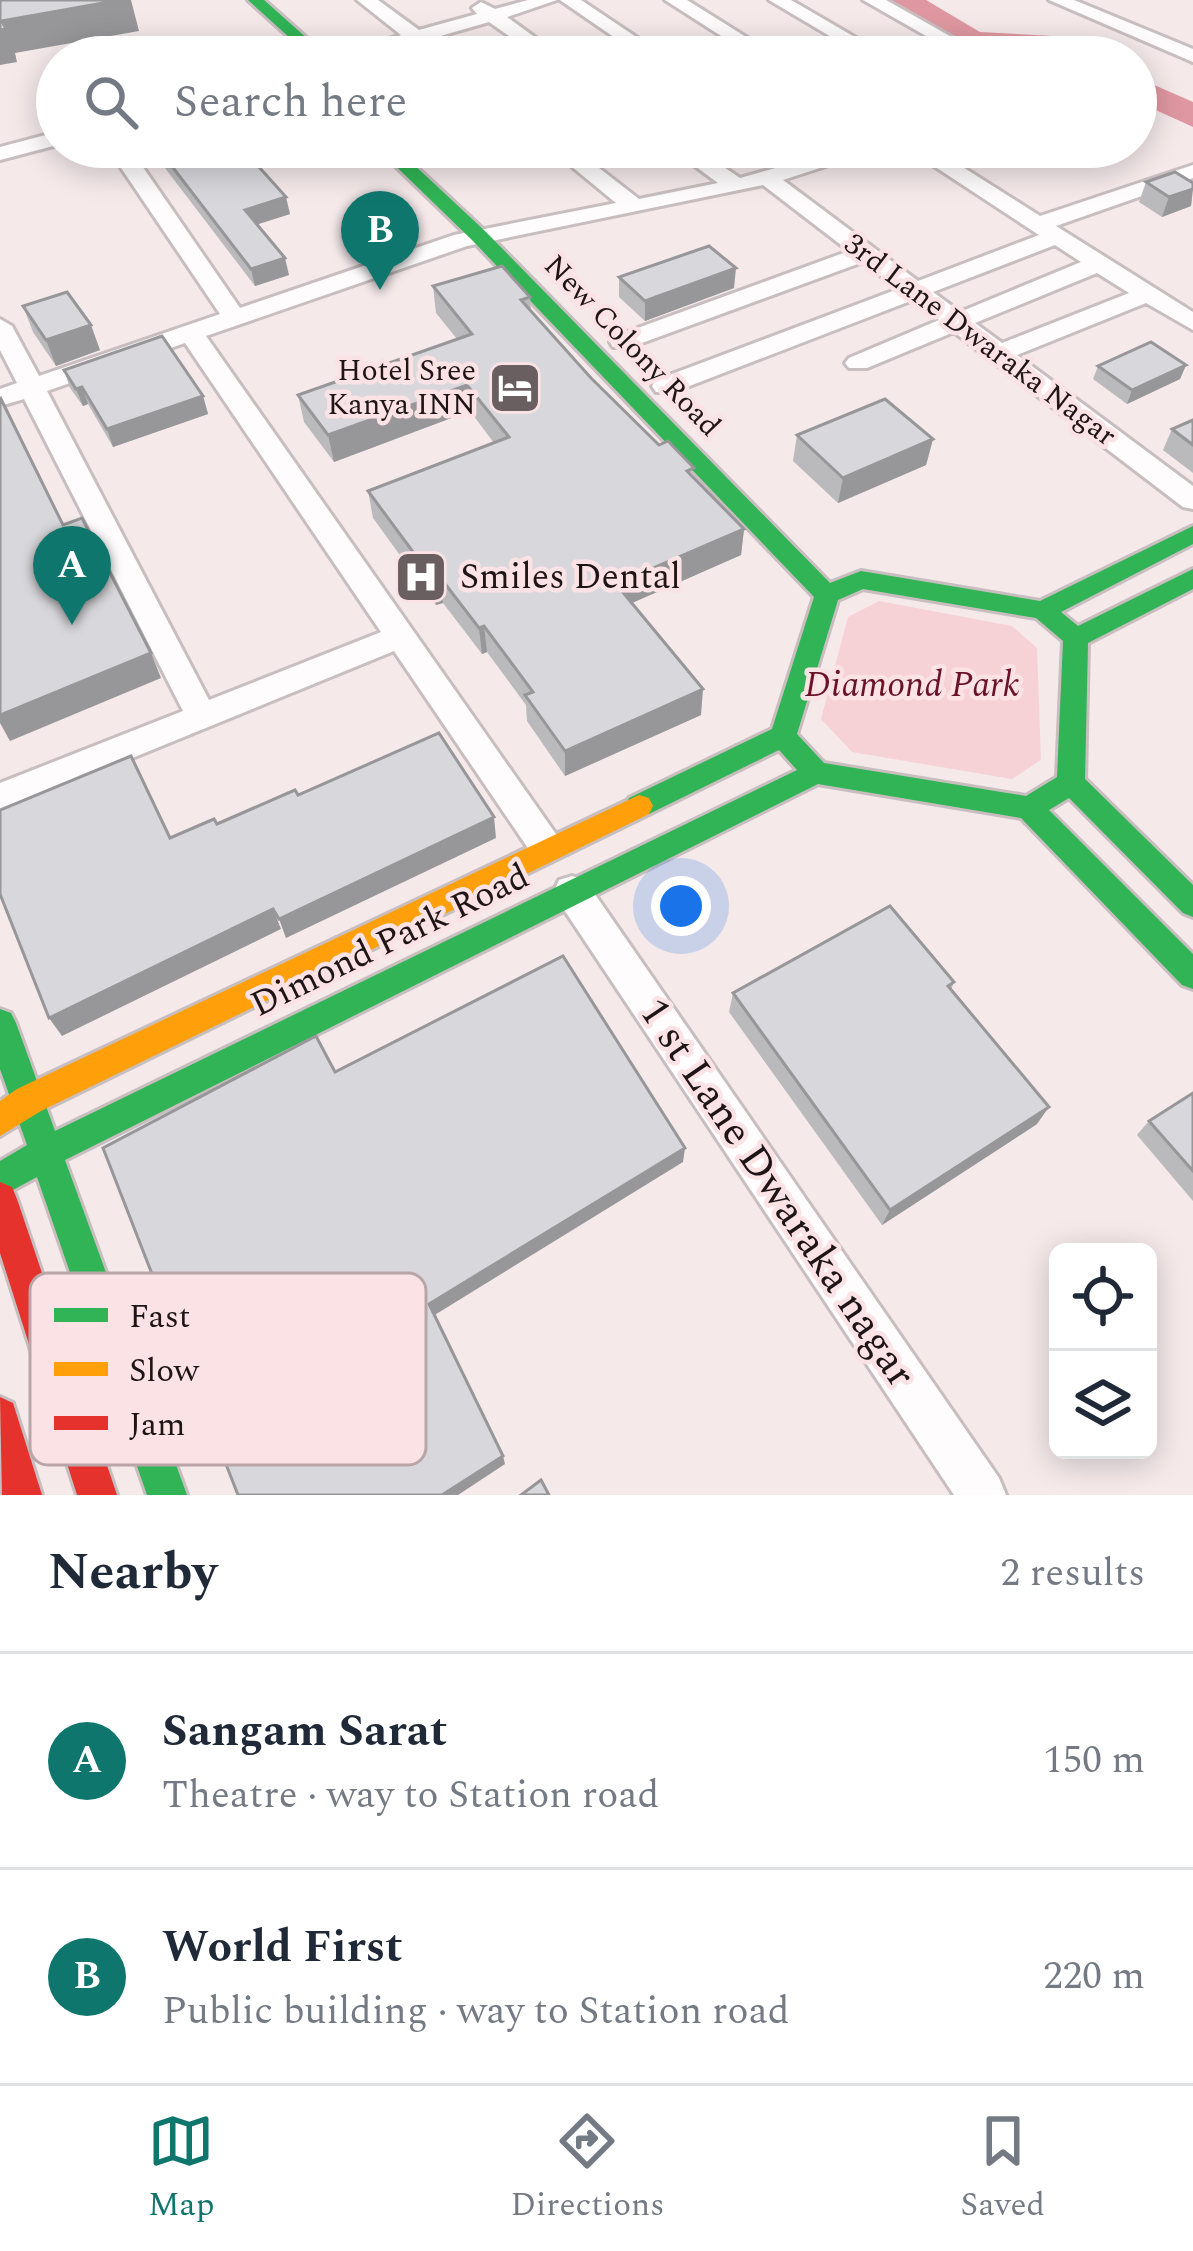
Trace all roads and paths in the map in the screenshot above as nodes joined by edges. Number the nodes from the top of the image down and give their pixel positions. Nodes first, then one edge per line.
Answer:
1 (227, 0) edge
2 (255, 0) edge
3 (366, 0) edge
4 (470, 0) edge
5 (548, 0) edge
6 (568, 0) edge
7 (674, 0) edge
8 (778, 0) edge
9 (1058, 0) edge
10 (873, 1) edge
11 (494, 16) junction
12 (820, 23) junction
13 (1193, 35) edge
14 (265, 36) edge
15 (296, 36) edge
16 (416, 36) edge
17 (421, 36) edge
18 (522, 36) edge
19 (624, 36) edge
20 (733, 36) edge
21 (843, 36) edge
22 (937, 36) edge
23 (1146, 36) edge
24 (1157, 41) edge
25 (1165, 44) junction
26 (1193, 56) edge
27 (36, 144) edge
28 (0, 154) edge
29 (132, 168) edge
30 (407, 168) edge
31 (443, 168) edge
32 (586, 168) edge
33 (710, 168) edge
34 (805, 168) edge
35 (949, 168) edge
36 (1193, 171) edge
37 (768, 179) junction
38 (736, 186) junction
39 (634, 206) junction
40 (508, 229) junction
41 (1048, 230) junction
42 (479, 236) junction
43 (866, 254) junction
44 (1100, 263) junction
45 (914, 289) junction
46 (1148, 294) junction
47 (234, 317) junction
48 (956, 321) junction
49 (1193, 323) edge
50 (0, 326) edge
51 (191, 333) junction
52 (999, 353) junction
53 (858, 363) dead end
54 (651, 372) junction
55 (34, 386) junction
56 (0, 398) edge
57 (1193, 500) edge
58 (1193, 534) edge
59 (840, 560) dead end
60 (1193, 578) edge
61 (861, 580) junction
62 (826, 596) junction
63 (1043, 610) junction
64 (398, 637) junction
65 (1076, 638) junction
66 (201, 715) junction
67 (783, 736) junction
68 (816, 773) junction
69 (1071, 783) junction
70 (0, 798) edge
71 (1029, 808) junction
72 (546, 847) junction
73 (572, 891) junction
74 (1193, 904) edge
75 (1193, 975) edge
76 (0, 1023) edge
77 (29, 1100) junction
78 (0, 1120) edge
79 (47, 1152) junction
80 (0, 1180) edge
81 (0, 1199) edge
82 (89, 1273) edge
83 (30, 1291) edge
84 (0, 1416) edge
85 (87, 1465) edge
86 (157, 1465) edge
87 (22, 1495) edge
88 (97, 1495) edge
89 (167, 1495) edge
90 (982, 1495) edge

1 - 14 main road
2 - 15 main road
3 - 16 street
4 - 11 street
5 - 11 street
6 - 19 street
7 - 20 street
8 - 12 street
9 - 23 street
10 - 12 street
10 - 22 street
11 - 17 street
11 - 18 street
12 - 21 street
13 - 25 street
24 - 25 street
25 - 26 street
27 - 28 street
29 - 47 street
30 - 42 main road, New Colony Road
31 - 40 main road, New Colony Road
32 - 39 street
33 - 38 street
34 - 37 street
35 - 41 street
36 - 41 street
37 - 38 street
37 - 43 street, 3rd Lane Dwaraka Nagar
38 - 39 street
39 - 40 street
40 - 42 street
40 - 54 main road, New Colony Road
41 - 44 street
41 - 45 street
42 - 47 street
42 - 62 main road, New Colony Road
43 - 45 street, 3rd Lane Dwaraka Nagar
43 - 54 street
44 - 46 street
44 - 48 street
45 - 48 street, 3rd Lane Dwaraka Nagar
45 - 54 street
46 - 49 street
46 - 52 street
47 - 51 street
48 - 52 street, 3rd Lane Dwaraka Nagar
48 - 53 street
50 - 55 street
51 - 55 street
51 - 64 street
52 - 57 street, 3rd Lane Dwaraka Nagar
55 - 56 street
55 - 66 street
58 - 63 main road
59 - 61 main road
60 - 65 main road
61 - 62 main road
61 - 63 main road
62 - 67 main road
63 - 65 main road
64 - 66 street
64 - 72 street
65 - 69 main road
66 - 70 street
67 - 68 main road
67 - 72 main road, Dimond Park Road
68 - 71 main road
68 - 73 main road, Dimond Park Road
69 - 71 main road
69 - 74 main road
71 - 75 main road
72 - 77 main road, Dimond Park Road
73 - 79 main road, Dimond Park Road
73 - 90 street, 1 st Lane Dwaraka nagar
76 - 77 main road
77 - 78 main road, Dimond Park Road
77 - 79 main road
79 - 80 main road, Dimond Park Road
79 - 82 main road
81 - 83 main road
84 - 87 main road
85 - 88 main road
86 - 89 main road

